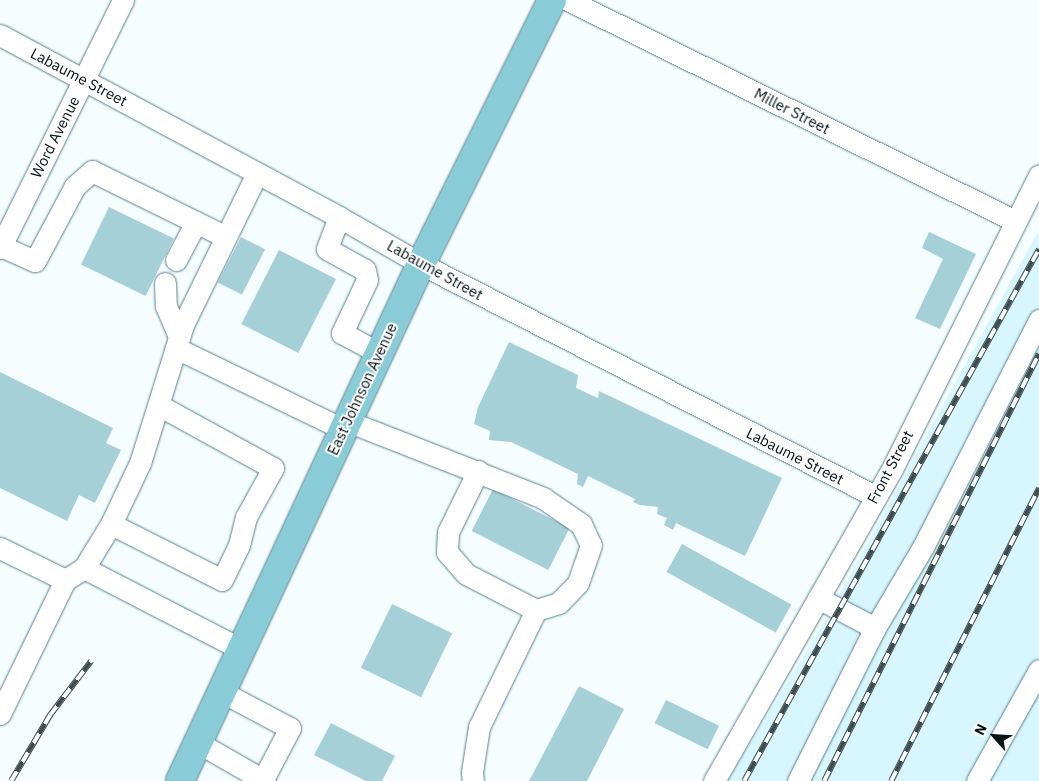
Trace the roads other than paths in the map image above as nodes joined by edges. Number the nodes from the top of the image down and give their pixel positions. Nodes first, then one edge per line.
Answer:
1 (123, 0) edge
2 (552, 0) edge
3 (568, 0) edge
4 (0, 35) edge
5 (84, 80) junction
6 (257, 173) junction
7 (1039, 175) edge
8 (339, 217) junction
9 (1015, 221) junction
10 (196, 222) junction
11 (226, 237) junction
12 (0, 247) edge
13 (176, 260) dead end
14 (420, 264) junction
15 (165, 283) dead end
16 (1039, 320) edge
17 (177, 343) junction
18 (379, 353) junction
19 (160, 406) junction
20 (345, 425) junction
21 (478, 471) junction
22 (875, 496) junction
23 (111, 524) junction
24 (0, 548) edge
25 (84, 568) junction
26 (66, 580) junction
27 (818, 598) junction
28 (536, 610) junction
29 (875, 628) junction
30 (239, 648) junction
31 (1039, 670) edge
32 (220, 691) junction
33 (0, 714) edge
34 (197, 742) junction
35 (180, 781) edge
36 (264, 781) edge
37 (474, 781) edge
38 (714, 781) edge
39 (798, 781) edge
40 (977, 781) edge

1 - 5 street, Word Avenue
2 - 14 main road, East Johnson Avenue
3 - 9 street, Miller Street
4 - 5 street, Labaume Street
5 - 6 street, Labaume Street
5 - 12 street, Word Avenue
6 - 8 street, Labaume Street
6 - 11 street
7 - 9 street, Front Street
8 - 14 street, Labaume Street
8 - 18 street
9 - 22 street, Front Street
10 - 11 street
10 - 12 street
10 - 13 street
11 - 17 street
14 - 18 main road, East Johnson Avenue
14 - 22 street, Labaume Street
15 - 17 street
16 - 29 street
17 - 19 street
17 - 20 street
18 - 20 main road, East Johnson Avenue
19 - 23 street
19 - 23 street
20 - 21 street
20 - 30 main road, East Johnson Avenue
21 - 28 street
21 - 28 street
22 - 27 street, Front Street
23 - 25 street
24 - 26 street
25 - 26 street
25 - 30 street
26 - 33 street
27 - 29 street
27 - 38 street, Front Street
28 - 37 street
29 - 39 street
30 - 32 main road, East Johnson Avenue
31 - 40 street
32 - 34 main road, East Johnson Avenue
32 - 36 street
34 - 35 main road, East Johnson Avenue
34 - 36 street

